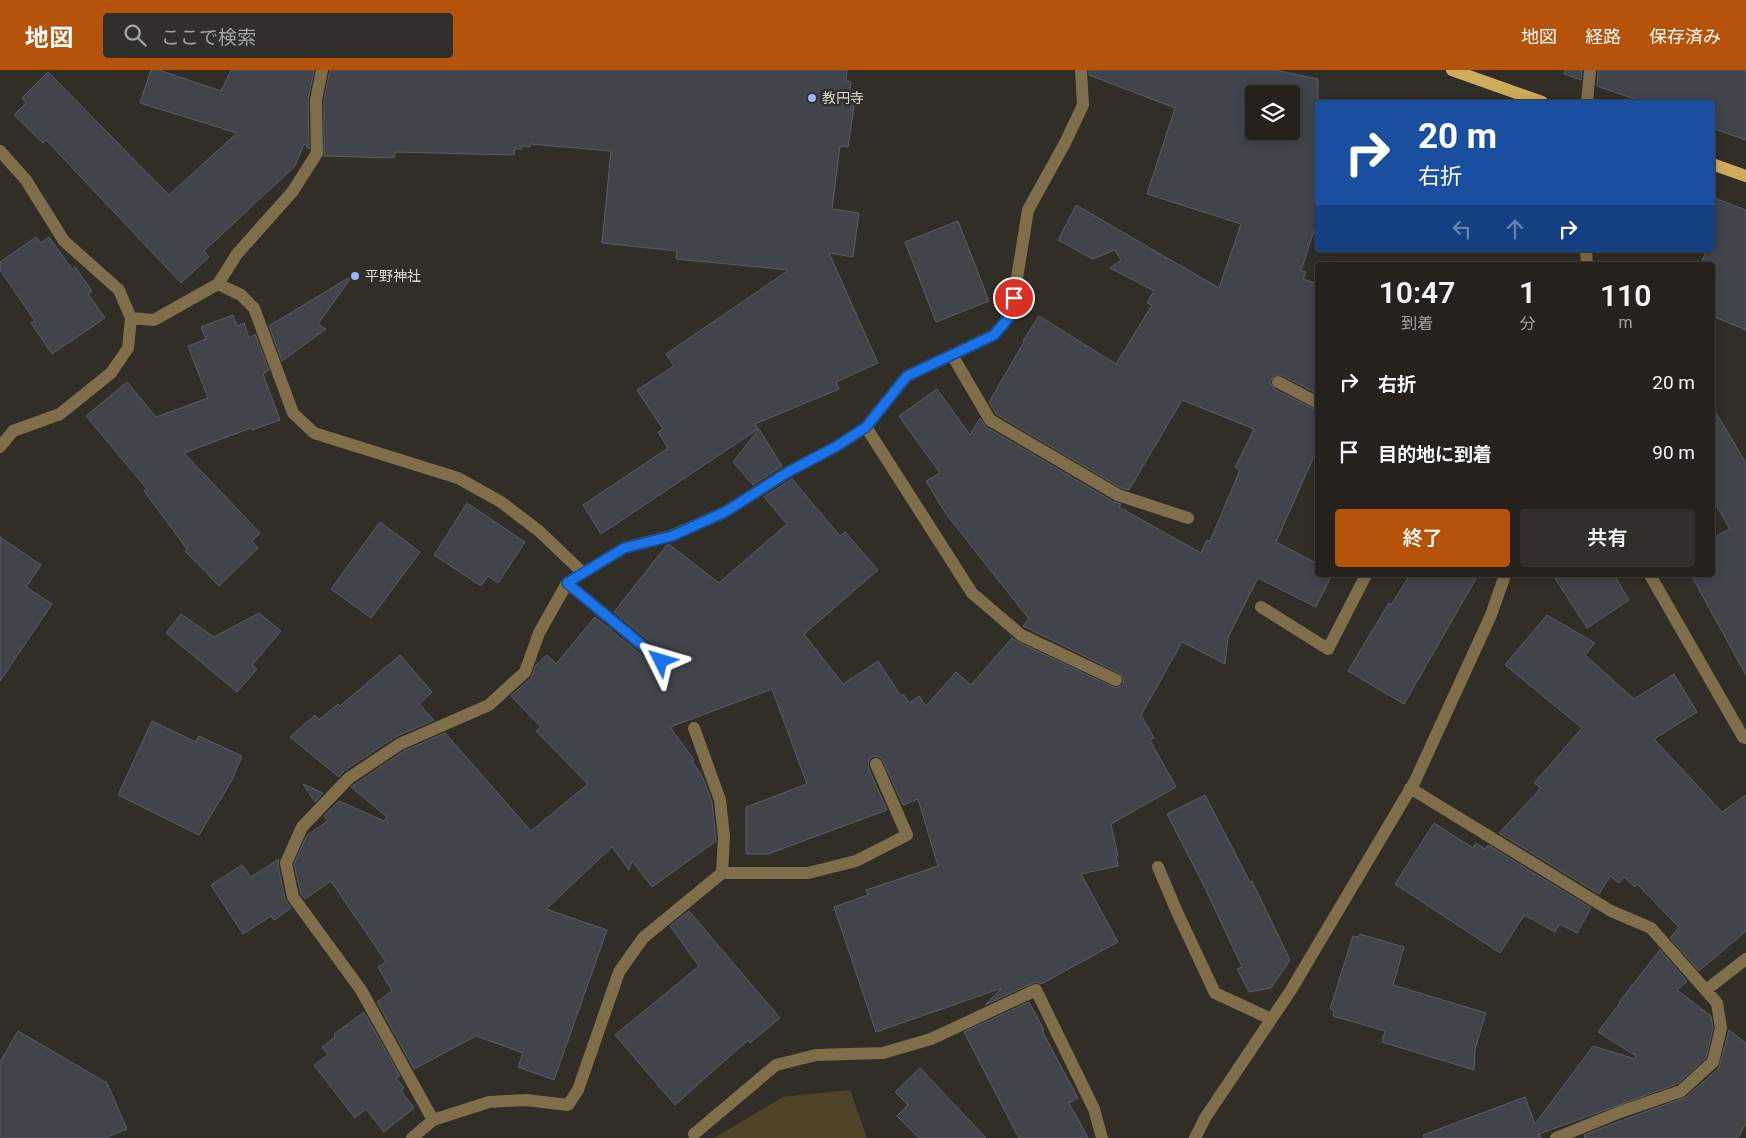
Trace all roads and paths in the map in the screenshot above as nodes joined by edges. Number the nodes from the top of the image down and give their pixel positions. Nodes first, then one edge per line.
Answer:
1 (322, 70) edge
2 (1081, 70) edge
3 (1452, 70) edge
4 (1590, 70) edge
5 (1536, 100) edge
6 (1587, 100) edge
7 (0, 150) edge
8 (1715, 165) edge
9 (1746, 176) edge
10 (218, 284) junction
11 (131, 318) junction
12 (952, 355) junction
13 (1278, 382) dead end
14 (1315, 401) edge
15 (866, 427) junction
16 (0, 447) edge
17 (1188, 518) dead end
18 (583, 573) junction
19 (1365, 577) edge
20 (1504, 577) edge
21 (1651, 577) edge
22 (567, 583) junction
23 (1261, 607) dead end
24 (661, 661) dead end
25 (1116, 680) dead end
26 (694, 728) dead end
27 (1746, 738) edge
28 (876, 764) dead end
29 (1410, 788) junction
30 (1158, 866) dead end
31 (722, 873) junction
32 (1746, 959) edge
33 (1706, 990) junction
34 (1271, 1019) junction
35 (433, 1120) junction
36 (694, 1134) dead end
37 (412, 1138) edge
38 (1102, 1138) edge
39 (1195, 1138) edge
40 (1556, 1138) edge

1 - 10 street
2 - 12 street
3 - 5 main road
4 - 6 street
7 - 11 street
8 - 9 main road
10 - 11 street
10 - 18 street
11 - 16 street
12 - 15 street
12 - 17 street
13 - 14 street
15 - 18 street
15 - 25 street
18 - 22 street
19 - 23 street
20 - 29 street
21 - 27 street
22 - 24 street
22 - 35 street
26 - 31 street
28 - 31 street
29 - 33 street
29 - 34 street
30 - 34 street
31 - 35 street
32 - 33 street
33 - 40 street
34 - 39 street
35 - 37 street
36 - 38 street

